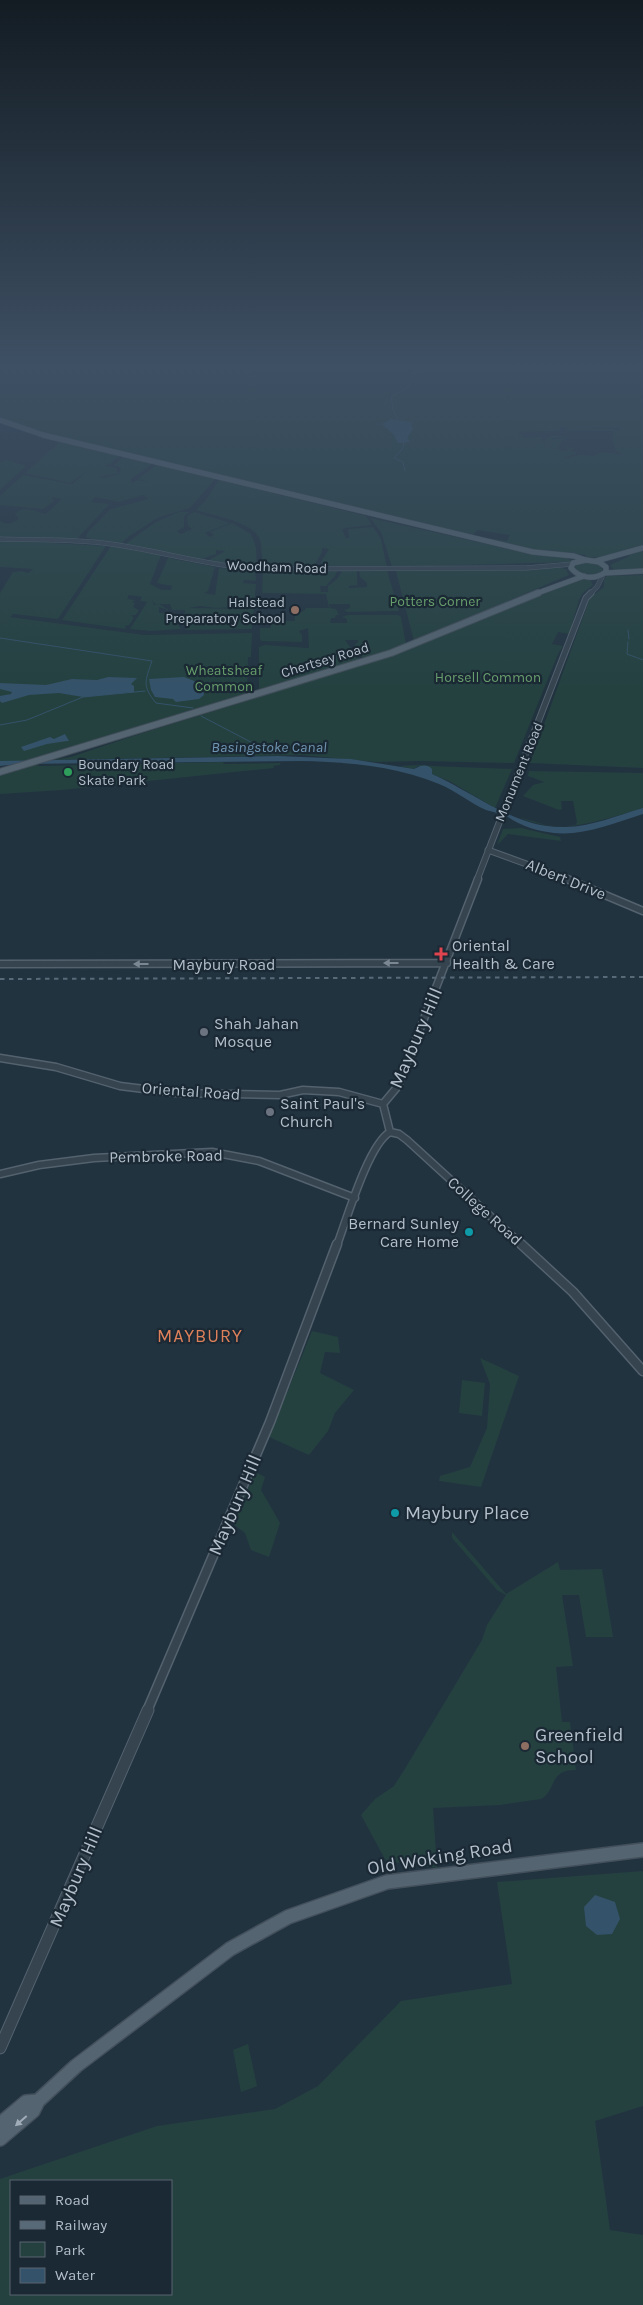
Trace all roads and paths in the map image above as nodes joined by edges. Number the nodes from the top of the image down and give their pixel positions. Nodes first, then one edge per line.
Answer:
1 (212, 477) edge
2 (0, 539) edge
3 (643, 548) edge
4 (566, 555) junction
5 (620, 556) junction
6 (586, 560) junction
7 (596, 561) junction
8 (574, 567) junction
9 (605, 571) junction
10 (643, 571) edge
11 (624, 574) joint
12 (587, 577) junction
13 (564, 581) junction
14 (598, 586) junction
15 (0, 772) edge
16 (488, 850) junction
17 (643, 910) edge
18 (447, 963) junction
19 (0, 964) edge
20 (0, 1058) edge
21 (383, 1104) junction
22 (390, 1132) junction
23 (0, 1174) edge
24 (355, 1198) junction
25 (643, 1371) edge
26 (643, 1850) edge
27 (0, 2048) edge
28 (38, 2101) junction
29 (0, 2124) edge
30 (0, 2139) edge

1 - 4 main road
2 - 8 street, Woodham Road
3 - 5 main road
4 - 6 main road
4 - 8 main road
5 - 7 main road
5 - 9 main road
6 - 7 main road
6 - 8 main road
7 - 9 main road
8 - 12 main road
8 - 13 main road, Chertsey Road
9 - 11 main road
9 - 12 main road, Chertsey Road
9 - 14 street, Monument Road
10 - 11 main road
12 - 13 main road, Chertsey Road
12 - 14 street
13 - 15 main road, Chertsey Road
14 - 16 street, Monument Road
16 - 17 street, Albert Drive
16 - 18 street, Monument Road
18 -> 19 street, Maybury Road
18 - 21 street, Maybury Hill
20 - 21 street, Oriental Road
21 - 22 street, Maybury Hill
22 - 24 street, Maybury Hill
22 - 25 street, College Road
23 - 24 street, Pembroke Road
24 - 27 street, Maybury Hill
26 - 28 main road, Old Woking Road
28 - 29 main road, Old Woking Road
28 -> 30 main road, Old Woking Road

